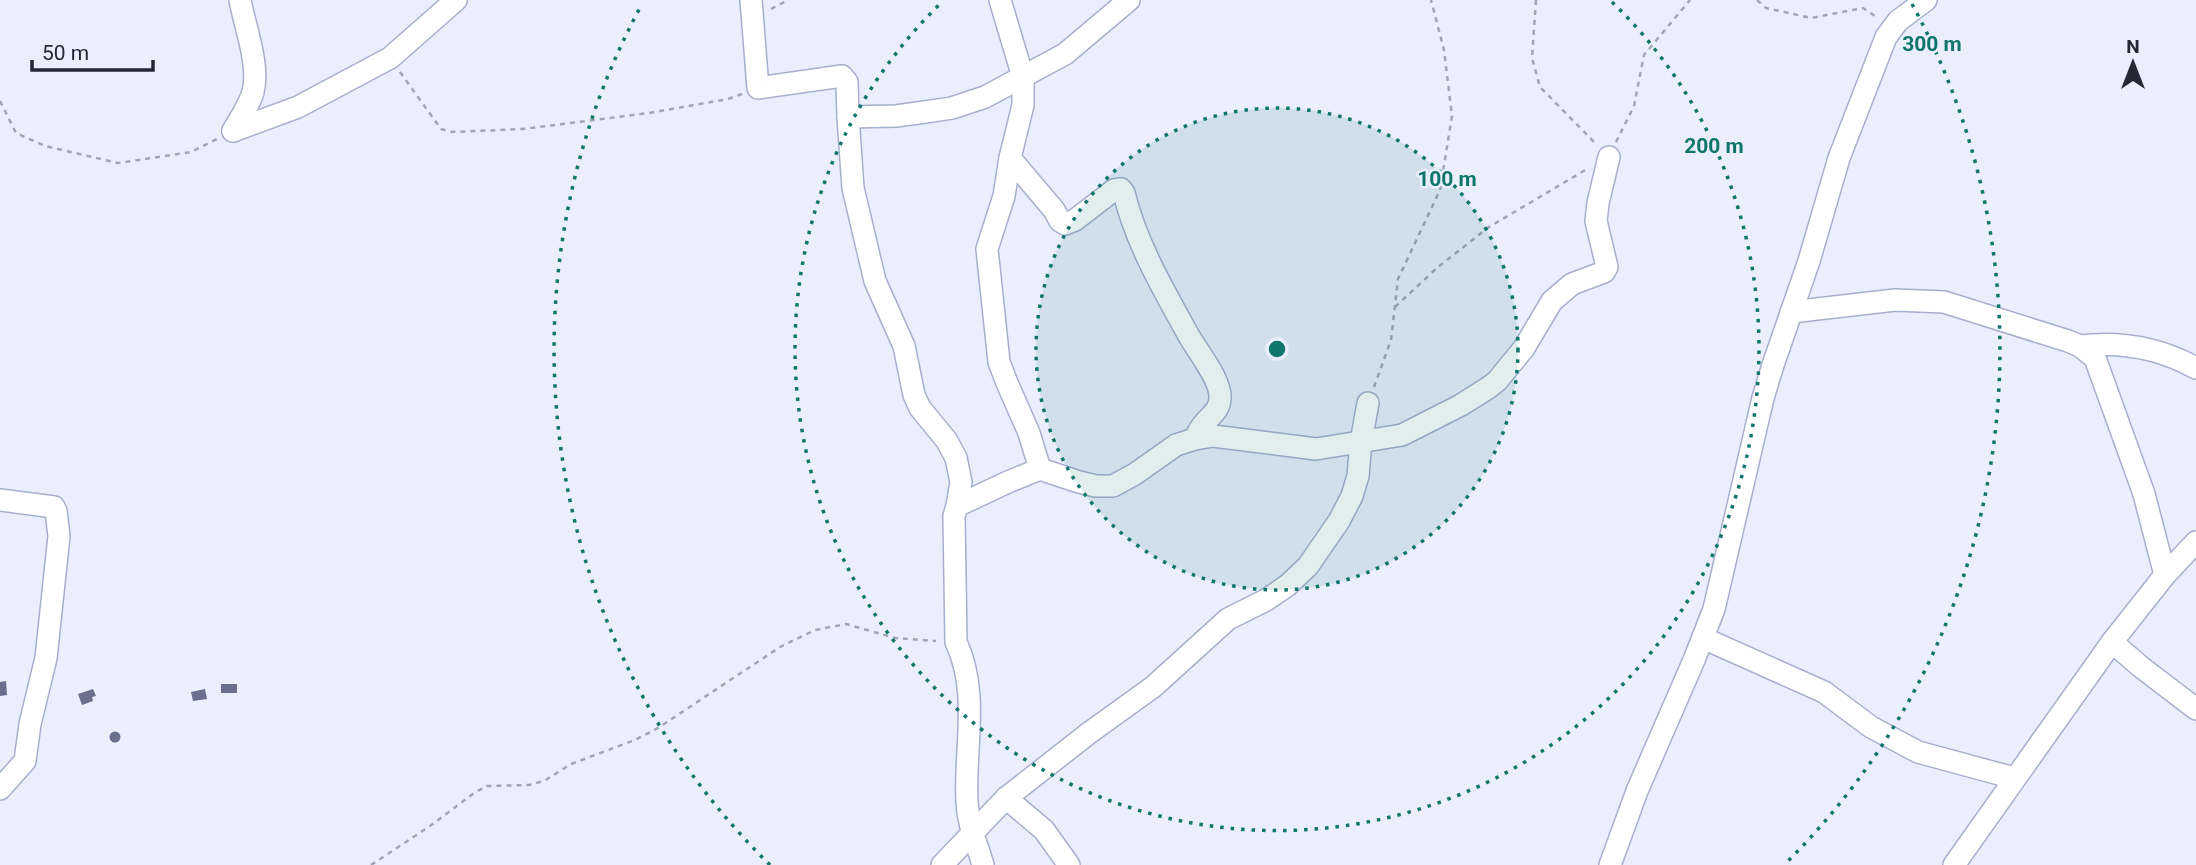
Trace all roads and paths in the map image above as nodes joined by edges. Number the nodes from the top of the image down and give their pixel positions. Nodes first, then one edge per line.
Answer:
1 (240, 0) edge
2 (456, 0) edge
3 (751, 0) edge
4 (1000, 0) edge
5 (1129, 0) edge
6 (1431, 0) edge
7 (1536, 0) edge
8 (1690, 0) edge
9 (1757, 0) edge
10 (1926, 0) edge
11 (1892, 27) junction
12 (390, 58) junction
13 (1023, 78) junction
14 (758, 88) junction
15 (0, 101) edge
16 (848, 117) junction
17 (233, 131) junction
18 (1609, 157) junction
19 (1010, 159) junction
20 (1395, 307) junction
21 (1791, 312) junction
22 (2080, 346) junction
23 (2196, 369) edge
24 (1368, 403) joint
25 (1195, 439) junction
26 (1361, 442) junction
27 (1040, 469) junction
28 (0, 500) edge
29 (957, 506) junction
30 (2196, 542) edge
31 (2165, 575) junction
32 (1703, 638) junction
33 (956, 642) junction
34 (2112, 642) junction
35 (2196, 709) edge
36 (2014, 778) junction
37 (0, 789) edge
38 (1006, 798) junction
39 (972, 835) junction
40 (371, 865) edge
41 (942, 865) edge
42 (983, 865) edge
43 (1069, 865) edge
44 (1610, 865) edge
45 (1954, 865) edge

1 - 17 street
2 - 12 street
3 - 14 street
4 - 13 street
5 - 13 street
6 - 20 path
7 - 18 path
8 - 18 path
9 - 11 path
10 - 11 street
11 - 21 street
12 - 14 path
12 - 17 street
13 - 16 street
13 - 19 street
14 - 16 street
15 - 17 path
16 - 29 street
18 - 20 path
18 - 26 street
19 - 25 street
19 - 27 street
20 - 24 path
21 - 22 street
21 - 32 street
22 - 23 street
22 - 31 street
24 - 26 street
25 - 26 street
25 - 27 street
26 - 38 street
27 - 29 street
28 - 37 street
29 - 33 street
30 - 31 street
31 - 34 street
32 - 36 street
32 - 44 street
33 - 39 street
33 - 40 path
34 - 35 street
34 - 36 street
36 - 45 street
38 - 39 street
38 - 43 street
39 - 41 street
39 - 42 street

